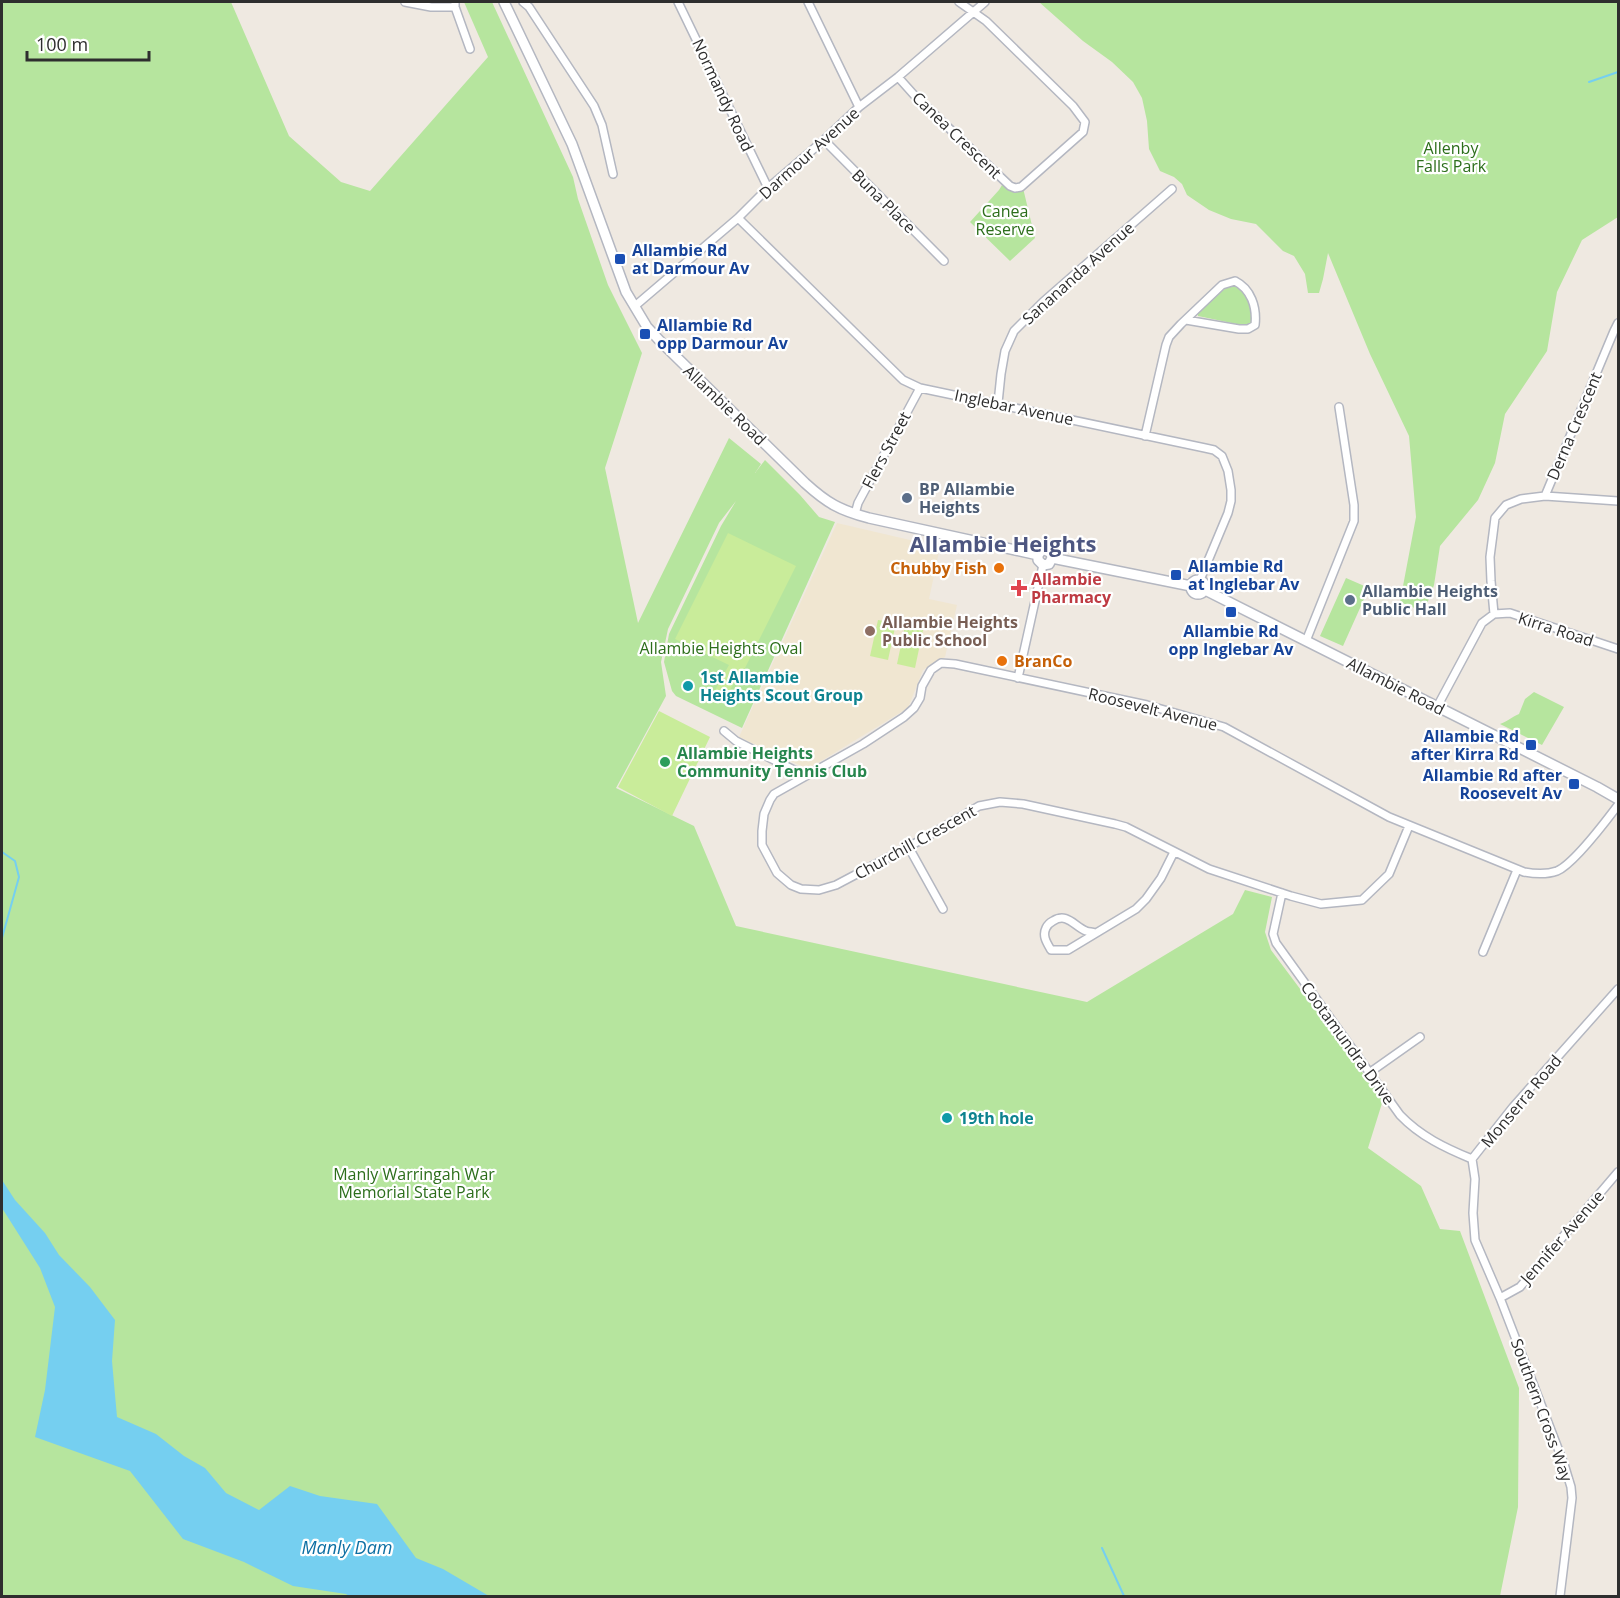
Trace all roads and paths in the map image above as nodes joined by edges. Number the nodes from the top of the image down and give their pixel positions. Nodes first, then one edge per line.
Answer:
1 (405, 2) edge
2 (504, 2) edge
3 (523, 2) edge
4 (678, 2) edge
5 (808, 2) edge
6 (959, 2) edge
7 (985, 2) edge
8 (455, 4) edge
9 (974, 12) junction
10 (470, 49) dead end
11 (898, 77) junction
12 (859, 107) junction
13 (824, 140) junction
14 (613, 174) dead end
15 (768, 188) junction
16 (1172, 189) dead end
17 (738, 218) junction
18 (944, 261) dead end
19 (635, 306) junction
20 (1186, 320) junction
21 (1618, 323) edge
22 (920, 388) junction
23 (998, 403) junction
24 (1339, 407) dead end
25 (1144, 436) junction
26 (1545, 496) junction
27 (1618, 501) edge
28 (855, 514) junction
29 (1038, 555) junction
30 (1052, 558) junction
31 (1043, 565) junction
32 (1200, 580) junction
33 (1191, 586) junction
34 (1205, 590) junction
35 (1494, 614) junction
36 (1306, 641) junction
37 (1618, 649) edge
38 (1018, 678) junction
39 (1437, 707) junction
40 (724, 731) dead end
41 (806, 776) junction
42 (1618, 799) edge
43 (1618, 805) edge
44 (1409, 826) junction
45 (908, 846) junction
46 (1174, 852) junction
47 (1517, 870) junction
48 (1282, 892) junction
49 (943, 909) dead end
50 (1095, 933) junction
51 (1483, 952) dead end
52 (1618, 988) edge
53 (1420, 1037) dead end
54 (1369, 1073) junction
55 (1472, 1159) junction
56 (1618, 1172) edge
57 (1500, 1298) junction
58 (1560, 1596) edge

1 - 8 street
2 - 19 main road, Allambie Road
3 - 14 street
4 - 15 street, Normandy Road
5 - 12 street
6 - 9 street
7 - 9 street, Darmour Avenue
8 - 10 street
9 - 11 street, Darmour Avenue
9 - 11 street, Canea Crescent
11 - 12 street, Darmour Avenue
12 - 13 street, Darmour Avenue
13 - 15 street, Darmour Avenue
13 - 18 street, Buna Place
15 - 17 street, Darmour Avenue
16 - 23 street, Sanananda Avenue
17 - 19 street, Darmour Avenue
17 - 22 street, Inglebar Avenue
19 - 28 main road, Allambie Road
20 - 20 street
20 - 25 street
21 - 26 street, Derna Crescent
22 - 23 street, Inglebar Avenue
22 - 28 street, Flers Street
23 - 25 street, Inglebar Avenue
24 - 36 street
25 - 32 street, Inglebar Avenue
26 - 27 street
26 - 35 street
28 - 29 main road, Allambie Road
29 - 30 main road
29 - 31 main road
30 - 31 main road
30 - 33 main road
31 - 38 street
32 - 33 main road
32 - 34 main road
33 - 34 main road
34 - 36 main road, Allambie Road
35 - 37 street, Kirra Road
35 - 39 street, Kirra Road
36 - 39 main road, Allambie Road
38 - 41 street, Roosevelt Avenue
38 - 44 street, Roosevelt Avenue
39 - 42 main road, Allambie Road
40 - 41 street
41 - 45 street, Churchill Crescent
43 - 47 street, Roosevelt Avenue
44 - 47 street, Roosevelt Avenue
44 - 48 street, Churchill Crescent
45 - 46 street, Churchill Crescent
45 - 49 street
46 - 48 street, Churchill Crescent
46 - 50 street
47 - 51 street
48 - 54 street, Cootamundra Drive
50 - 50 street
52 - 55 street, Monserra Road
53 - 54 street
54 - 55 street, Cootamundra Drive
55 - 57 street, Monserra Road
56 - 57 street, Jennifer Avenue
57 - 58 street, Southern Cross Way

